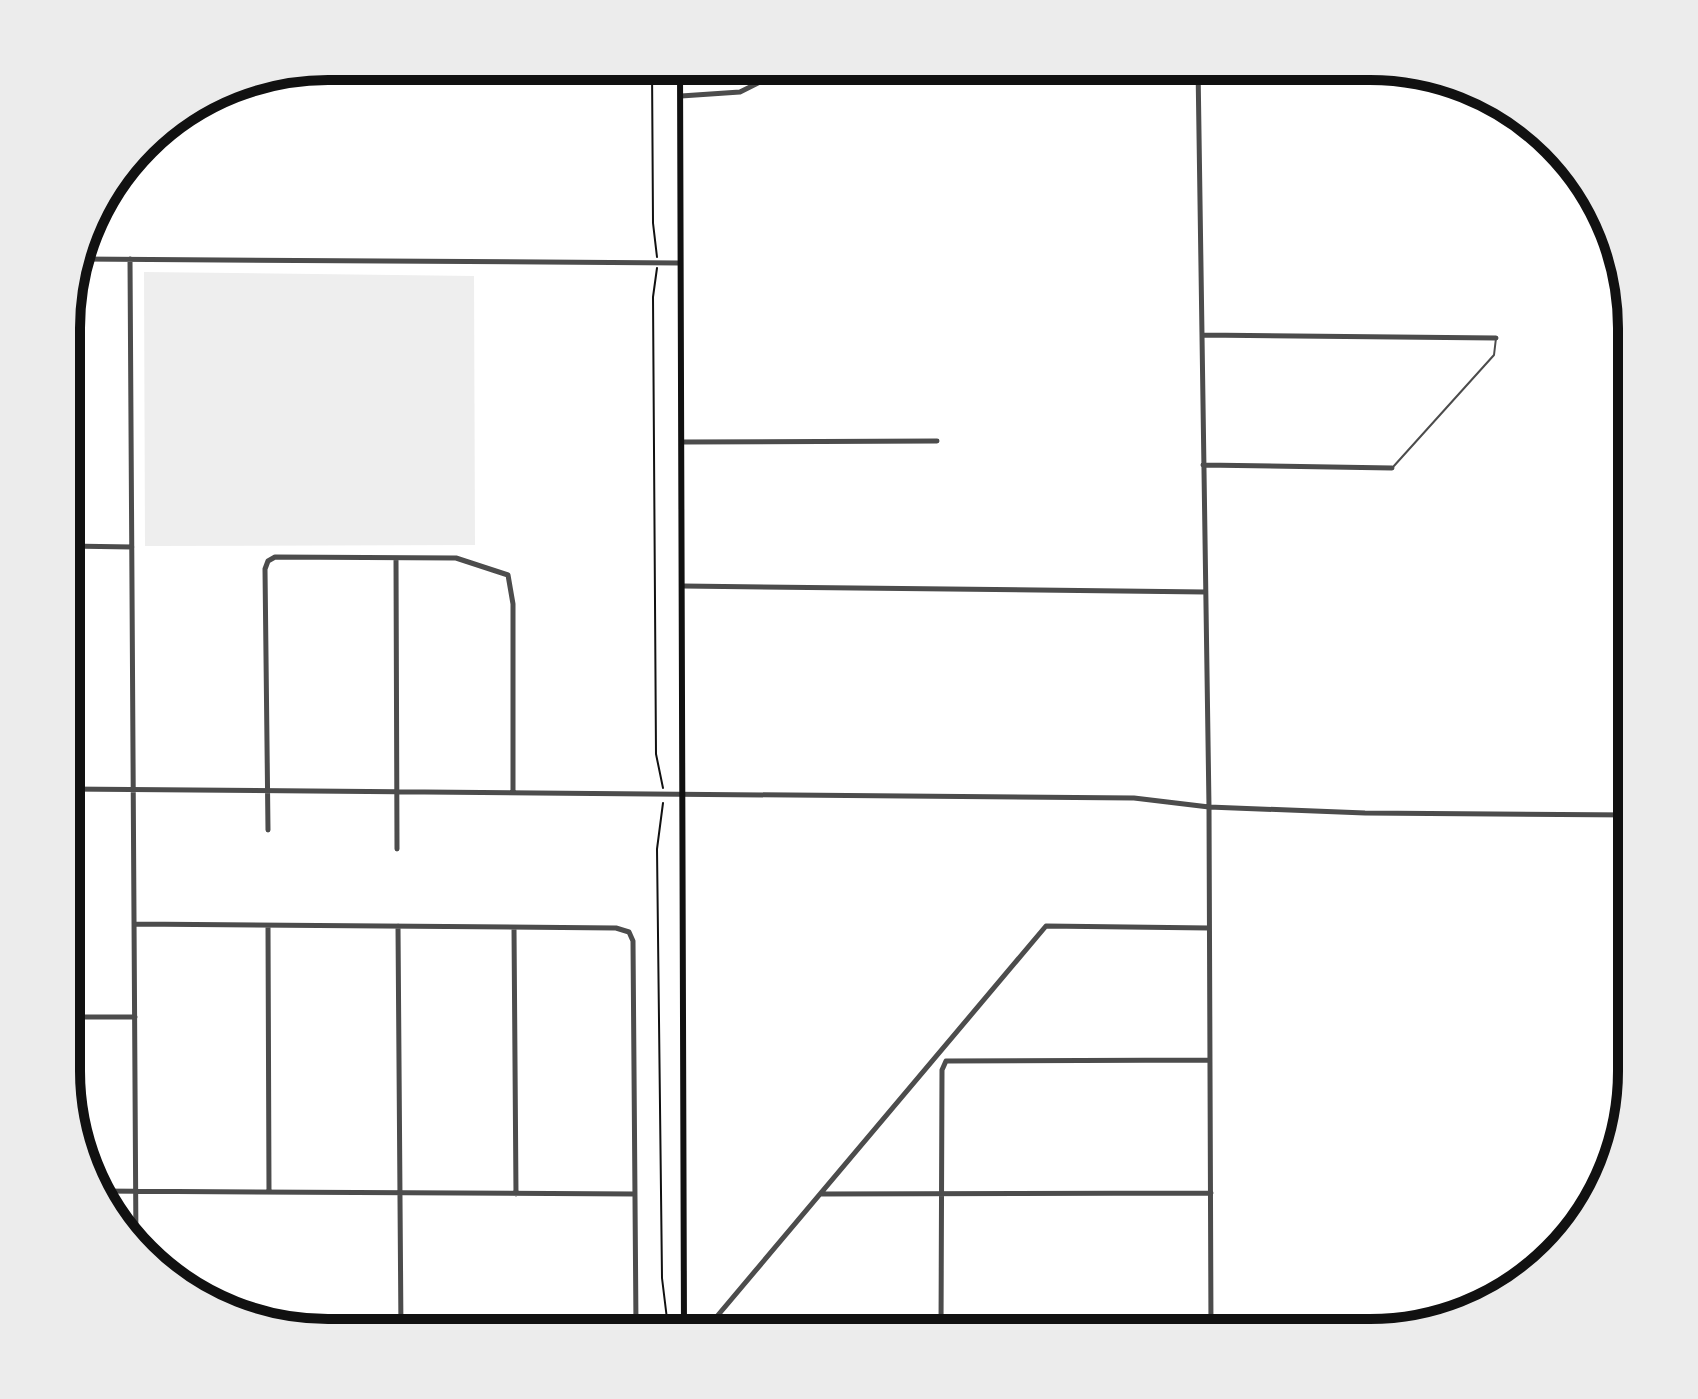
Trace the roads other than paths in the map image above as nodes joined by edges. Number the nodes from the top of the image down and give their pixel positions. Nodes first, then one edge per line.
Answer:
1 (680, 81) edge
2 (762, 81) edge
3 (1198, 81) edge
4 (681, 96) junction
5 (90, 259) edge
6 (130, 259) junction
7 (680, 263) junction
8 (1202, 335) junction
9 (1496, 338) joint
10 (937, 441) dead end
11 (683, 442) junction
12 (1203, 465) junction
13 (1392, 468) joint
14 (80, 546) edge
15 (132, 547) junction
16 (396, 558) junction
17 (683, 586) junction
18 (1205, 592) junction
19 (81, 789) edge
20 (133, 790) junction
21 (267, 791) junction
22 (397, 793) junction
23 (513, 793) junction
24 (683, 795) junction
25 (1209, 807) junction
26 (1618, 815) edge
27 (268, 830) dead end
28 (397, 849) dead end
29 (134, 924) junction
30 (268, 926) junction
31 (398, 926) junction
32 (514, 928) junction
33 (1209, 928) junction
34 (81, 1017) edge
35 (135, 1017) junction
36 (1210, 1060) junction
37 (112, 1191) edge
38 (136, 1191) junction
39 (269, 1192) junction
40 (400, 1193) junction
41 (943, 1193) junction
42 (1211, 1193) junction
43 (516, 1194) junction
44 (635, 1194) junction
45 (820, 1194) junction
46 (136, 1227) edge
47 (941, 1318) edge
48 (1211, 1318) edge
49 (401, 1319) edge
50 (636, 1319) edge
51 (684, 1319) edge
52 (714, 1319) edge

1 - 4 main road
2 - 4 street
3 - 8 street
4 - 7 main road
5 - 6 street
6 - 7 street
6 - 15 street
7 - 11 main road
8 - 9 street
8 - 12 street
9 - 13 lane
10 - 11 street
11 - 17 main road
12 - 13 street
12 - 18 street
14 - 15 street
15 - 20 street
16 - 21 street
16 - 22 street
16 - 23 street
17 - 18 street
17 - 24 main road
18 - 25 street
19 - 20 street
20 - 21 street
20 - 29 street
21 - 22 street
21 - 27 street
22 - 23 street
22 - 28 street
23 - 24 street
24 - 25 street
24 - 51 main road
25 - 26 street
25 - 33 street
29 - 30 street
29 - 35 street
30 - 31 street
30 - 39 street
31 - 32 street
31 - 40 street
32 - 43 street
32 - 44 street
33 - 36 street
33 - 45 street
34 - 35 street
35 - 38 street
36 - 41 street
36 - 42 street
37 - 38 street
38 - 39 street
38 - 46 street
39 - 40 street
40 - 43 street
40 - 49 street
41 - 42 street
41 - 45 street
41 - 47 street
42 - 48 street
43 - 44 street
44 - 50 street
45 - 52 street

